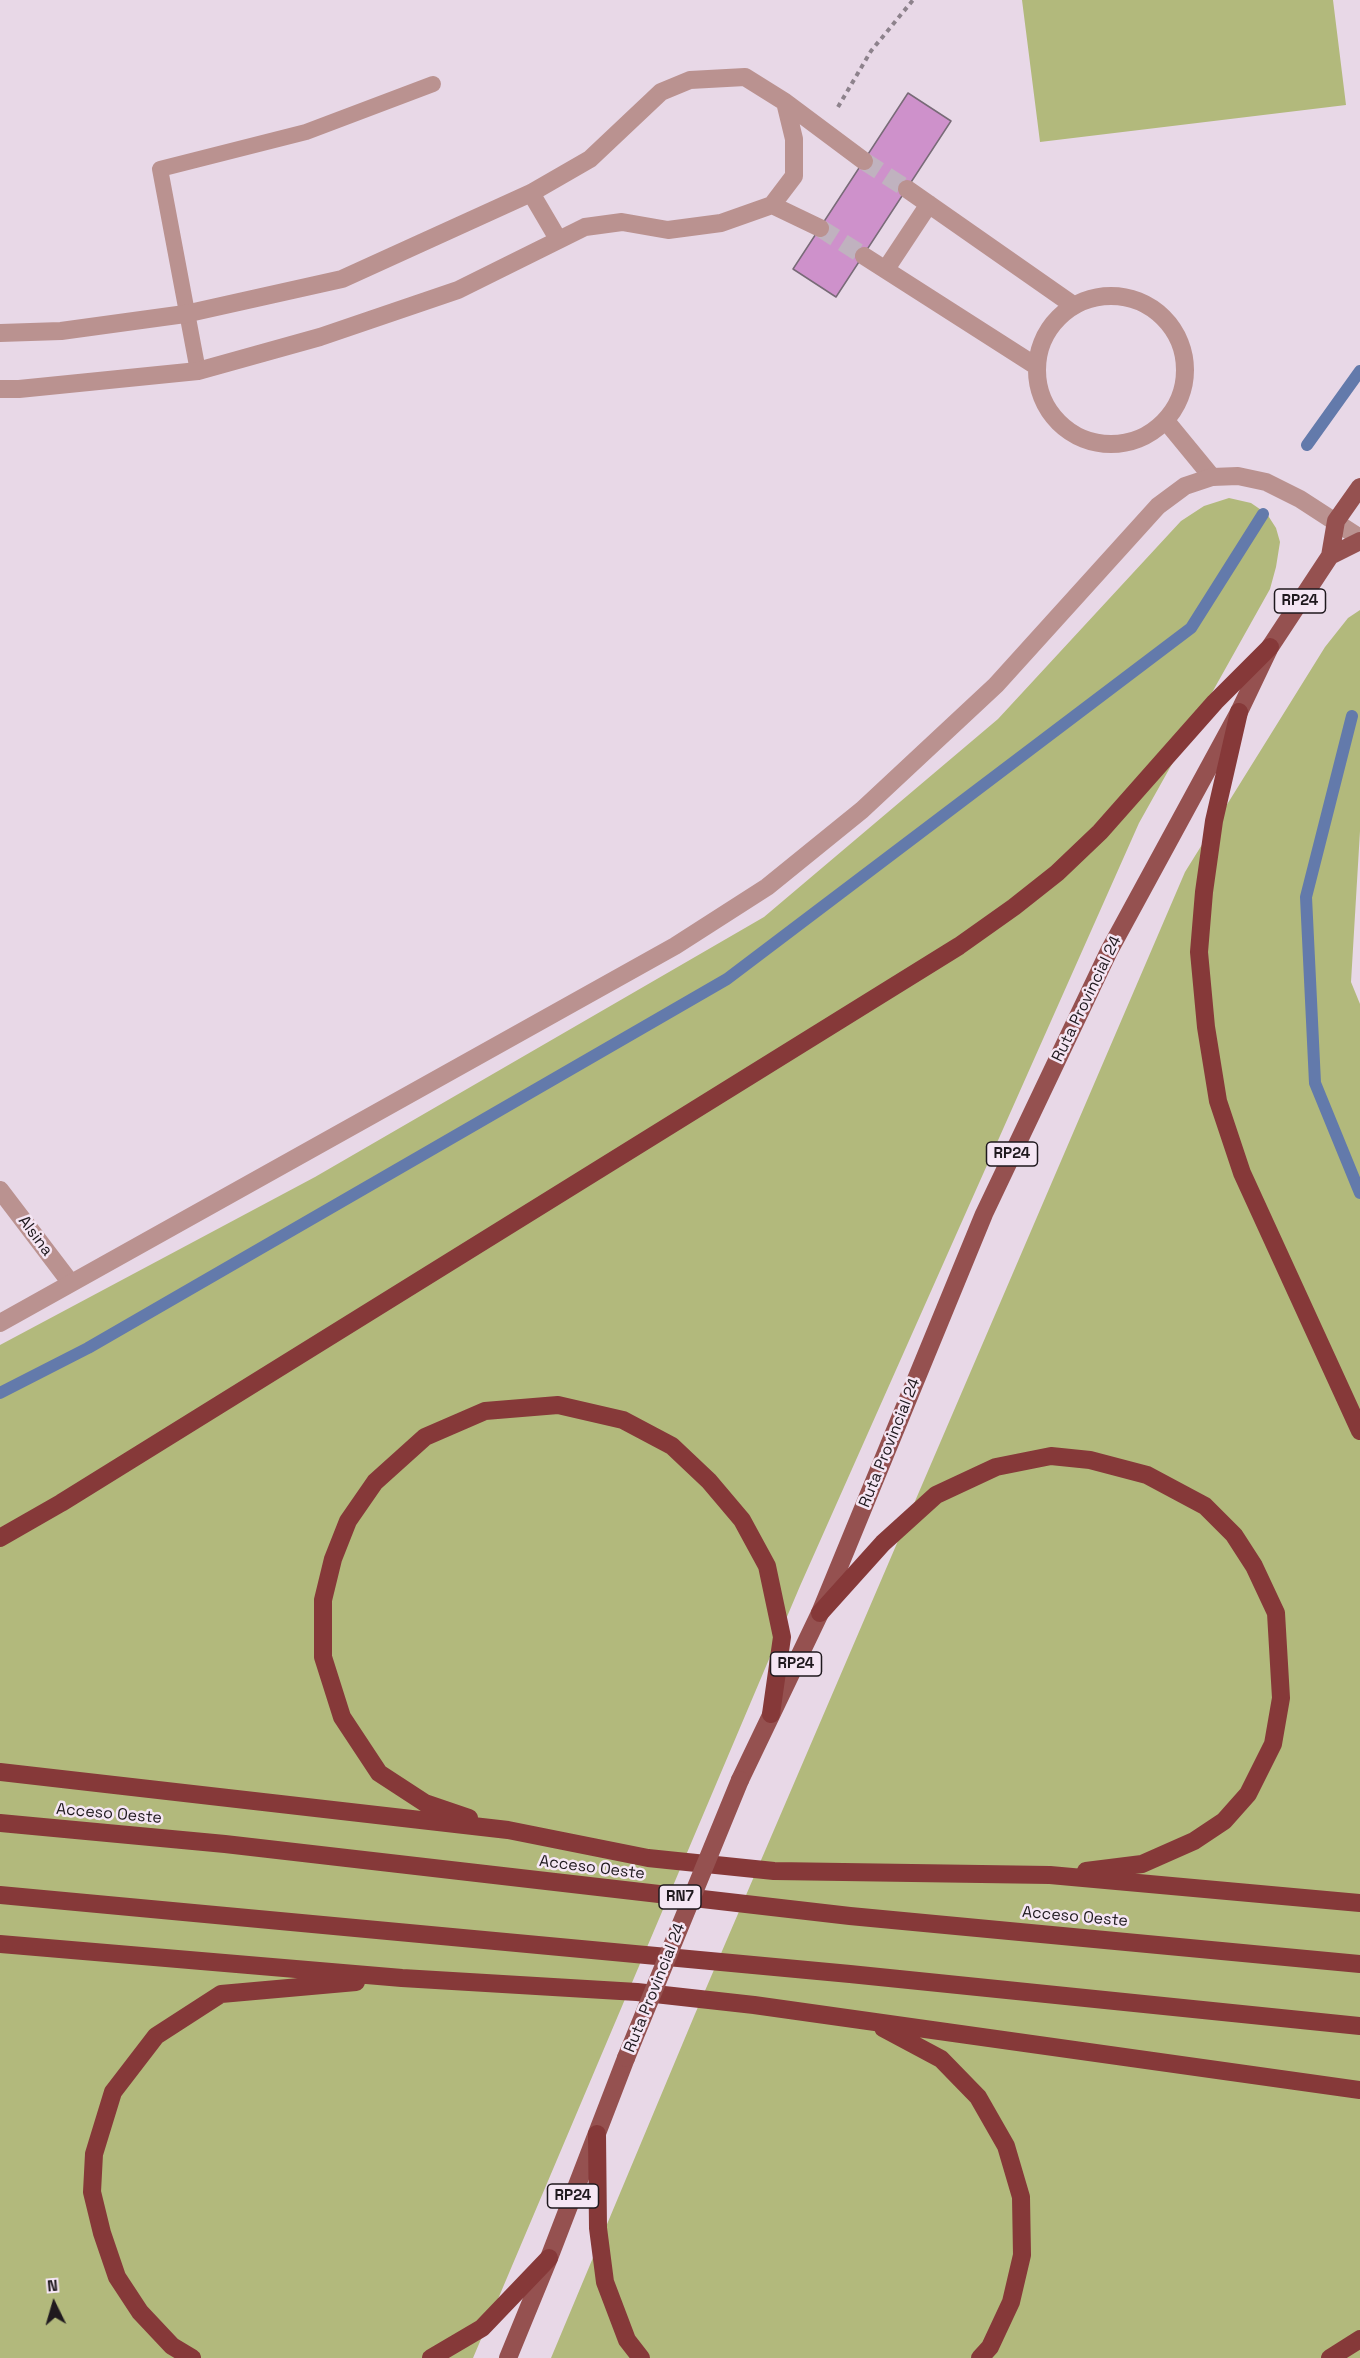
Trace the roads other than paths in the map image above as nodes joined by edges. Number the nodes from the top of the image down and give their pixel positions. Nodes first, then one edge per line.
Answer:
1 (433, 84) dead end
2 (785, 102) junction
3 (864, 161) tunnel mouth
4 (907, 189) tunnel mouth
5 (531, 193) junction
6 (929, 204) junction
7 (772, 205) junction
8 (820, 228) tunnel mouth
9 (558, 239) junction
10 (864, 256) tunnel mouth
11 (886, 269) junction
12 (1073, 305) junction
13 (185, 314) junction
14 (0, 333) edge
15 (1036, 366) junction
16 (198, 371) junction
17 (0, 389) edge
18 (1166, 421) junction
19 (1212, 477) junction
20 (1360, 487) edge
21 (1336, 521) junction
22 (1360, 539) edge
23 (1330, 556) junction
24 (1270, 647) junction
25 (1239, 712) junction
26 (0, 1190) edge
27 (70, 1282) junction
28 (0, 1323) edge
29 (1360, 1431) edge
30 (0, 1538) edge
31 (820, 1613) junction
32 (771, 1714) junction
33 (0, 1772) edge
34 (0, 1823) edge
35 (508, 1830) junction
36 (1050, 1875) junction
37 (0, 1895) edge
38 (1360, 1903) edge
39 (0, 1944) edge
40 (1360, 1964) edge
41 (402, 1978) junction
42 (871, 2022) junction
43 (1360, 2026) edge
44 (1360, 2090) edge
45 (597, 2134) junction
46 (549, 2258) junction
47 (1360, 2339) edge
48 (192, 2358) edge
49 (431, 2358) edge
50 (507, 2358) edge
51 (641, 2358) edge
52 (980, 2358) edge
53 (1330, 2358) edge

1 - 13 lane
2 - 3 street
2 - 5 street
2 - 7 street
4 - 6 street
5 - 9 street
5 - 13 street
6 - 11 street
6 - 12 street
7 - 8 street
7 - 9 street
9 - 16 street
10 - 11 street
11 - 15 street
12 - 15 street
12 - 18 street
13 - 14 street
13 - 16 lane
15 - 18 street
16 - 17 street
18 - 19 street
19 - 21 street
19 - 27 street
20 - 21 main road, Ruta Provincial 24 / RP24
21 - 22 street
21 - 23 main road, Ruta Provincial 24 / RP24
22 - 23 main road
23 - 24 main road, Ruta Provincial 24 / RP24
24 - 25 main road, Ruta Provincial 24 / RP24
24 - 30 highway
25 - 29 highway
25 - 31 main road, Ruta Provincial 24 / RP24
26 - 27 street, Alsina
27 - 28 street
31 - 32 main road, Ruta Provincial 24 / RP24
31 - 36 highway
32 - 35 highway
32 - 45 main road, Ruta Provincial 24 / RP24, bridge
33 - 35 highway
34 - 40 highway, Acceso Oeste / RN7
35 - 36 highway
36 - 38 highway
37 - 43 highway
39 - 41 highway
41 - 42 highway
41 - 48 highway
42 - 44 highway
42 - 52 highway
45 - 46 main road, Ruta Provincial 24 / RP24
45 - 51 highway
46 - 49 highway
46 - 50 main road, Ruta Provincial 24 / RP24
47 - 53 highway

